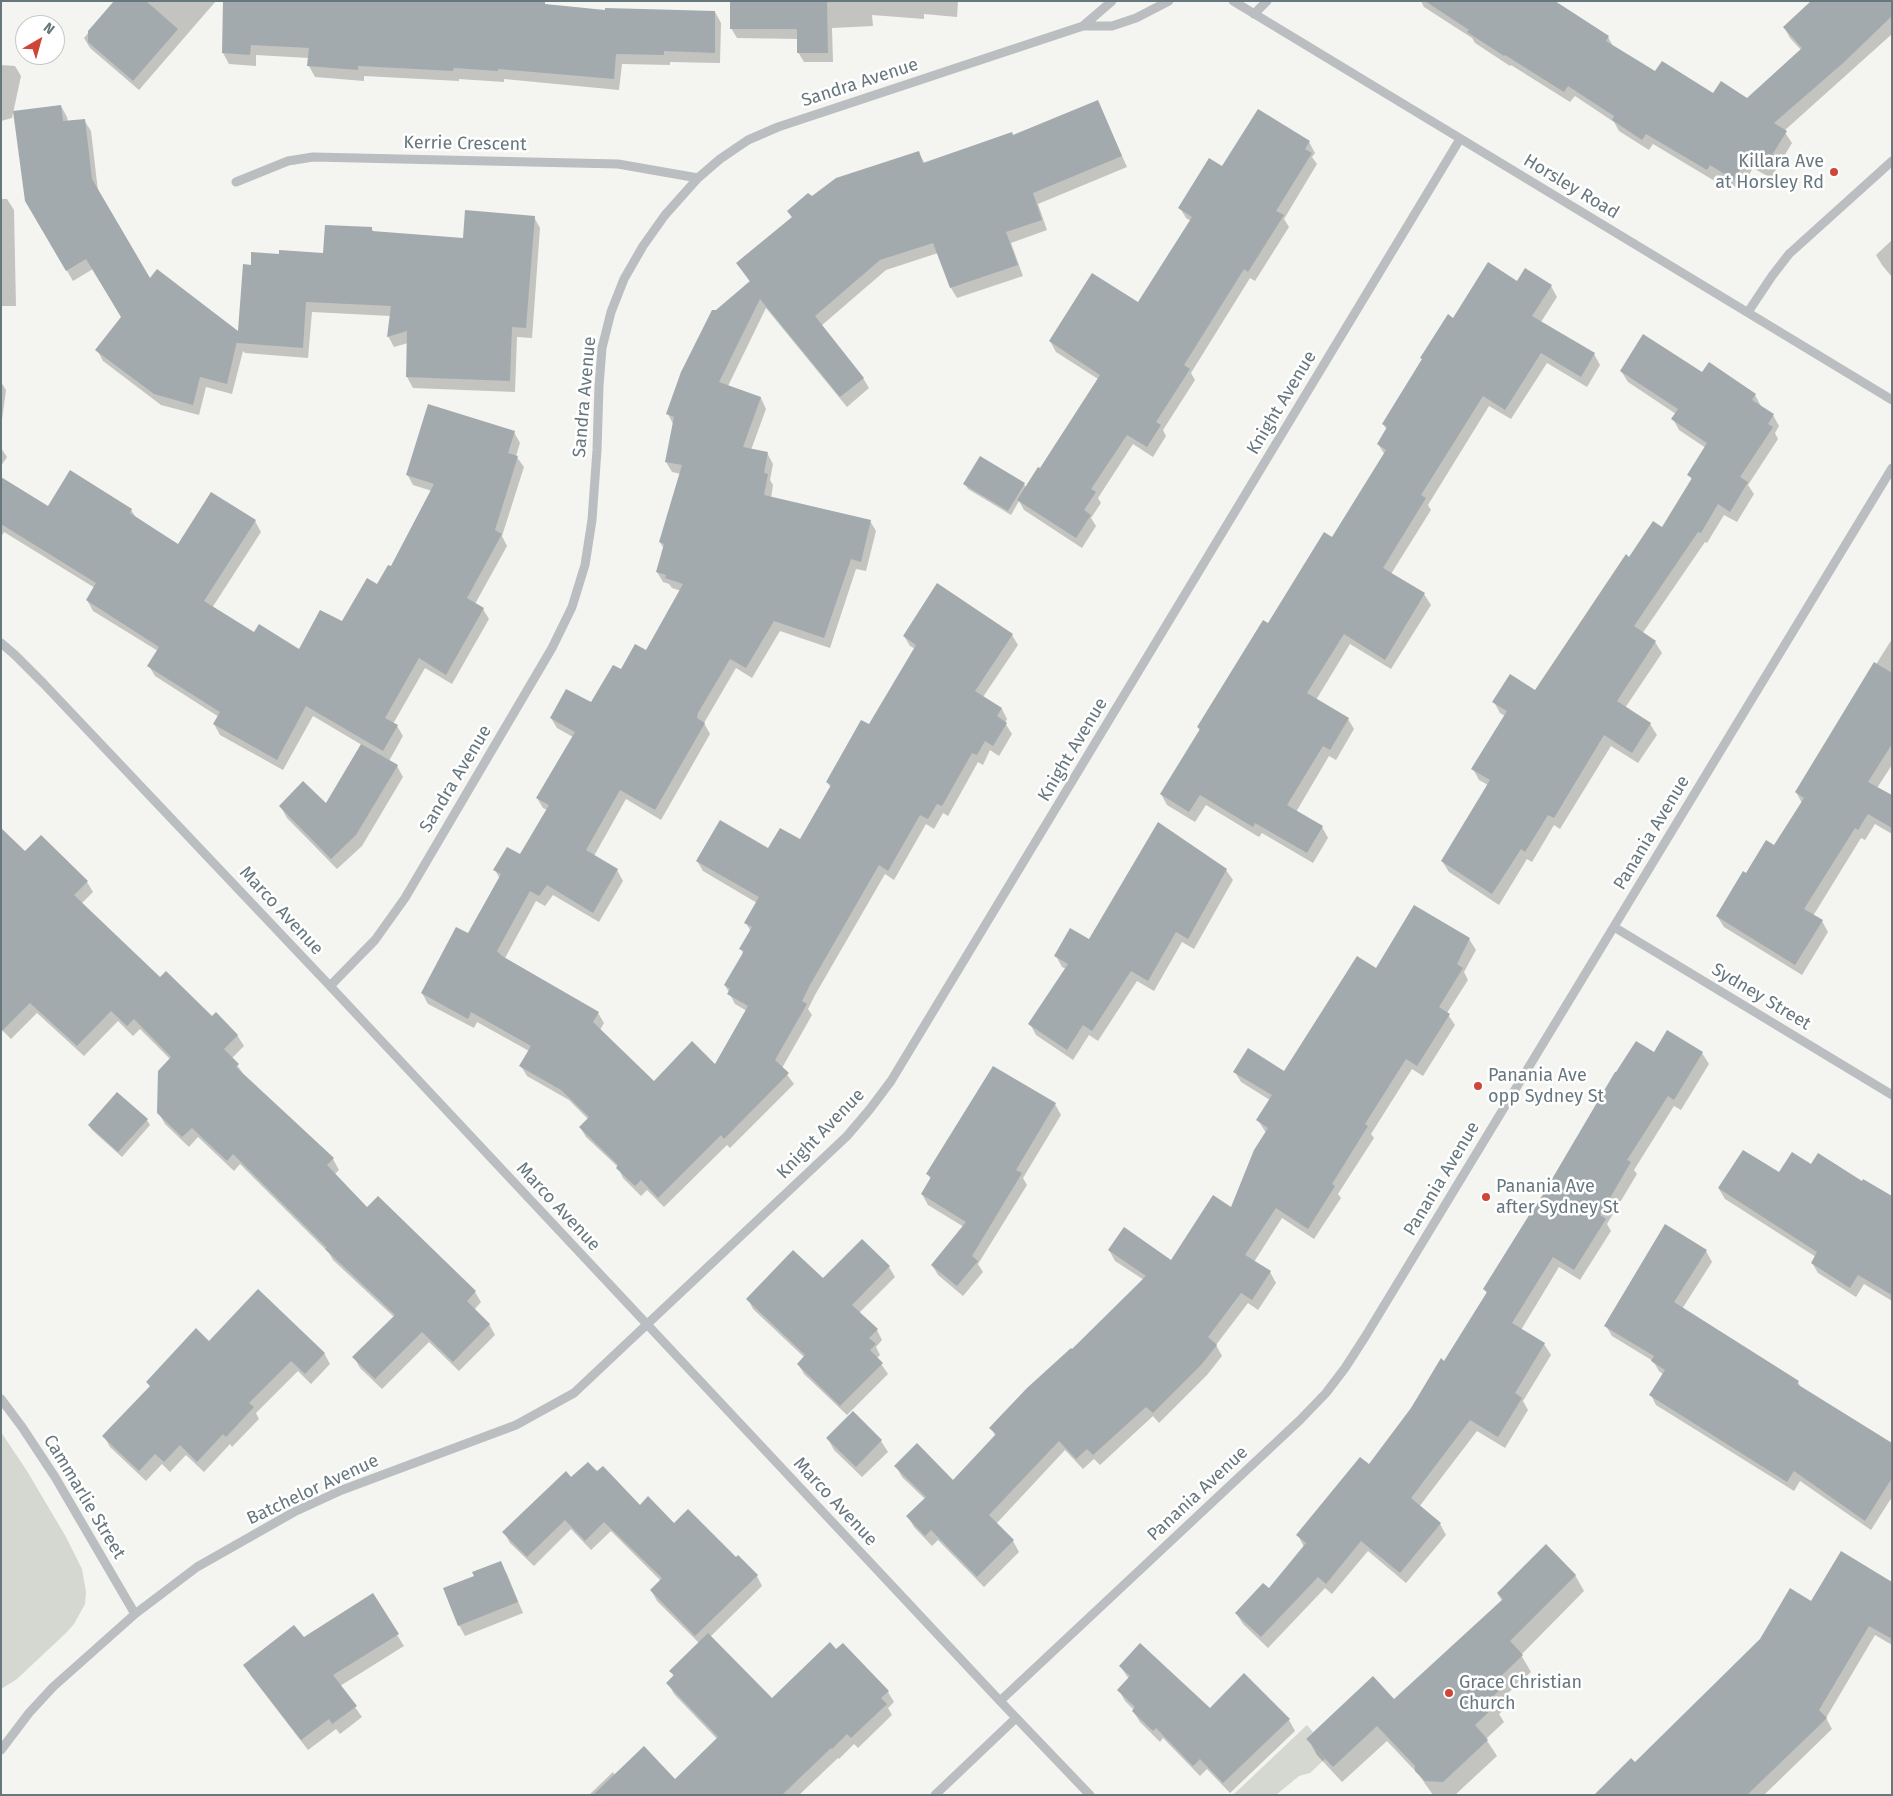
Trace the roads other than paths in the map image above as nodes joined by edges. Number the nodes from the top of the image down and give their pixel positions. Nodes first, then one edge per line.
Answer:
1 (1112, 1) edge
2 (1169, 1) edge
3 (1233, 1) edge
4 (1267, 1) edge
5 (1254, 14) junction
6 (1083, 26) junction
7 (1460, 139) junction
8 (1892, 161) edge
9 (698, 178) junction
10 (236, 182) dead end
11 (1748, 312) junction
12 (1892, 400) edge
13 (1892, 468) edge
14 (1, 643) edge
15 (1614, 927) junction
16 (330, 986) junction
17 (1892, 1095) edge
18 (647, 1325) junction
19 (1, 1399) edge
20 (135, 1614) junction
21 (1000, 1701) junction
22 (1016, 1718) junction
23 (1, 1750) edge
24 (935, 1795) edge
25 (1090, 1795) edge

1 - 6 street, Sandra Avenue
2 - 6 street, Sandra Avenue
3 - 5 street, Horsley Road
4 - 5 street
5 - 7 street, Horsley Road
6 - 9 street, Sandra Avenue
7 - 11 street, Horsley Road
7 - 18 street, Knight Avenue
8 - 11 street
9 - 10 street, Kerrie Crescent
9 - 16 street, Sandra Avenue
11 - 12 street, Horsley Road
13 - 15 street, Panania Avenue
14 - 16 street, Marco Avenue
15 - 17 street, Sydney Street
15 - 21 street, Panania Avenue
16 - 18 street, Marco Avenue
18 - 20 street, Batchelor Avenue
18 - 21 street, Marco Avenue
19 - 20 street, Cammarlie Street
20 - 23 street, Batchelor Avenue
21 - 22 street, Marco Avenue
22 - 24 street
22 - 25 street, Marco Avenue

